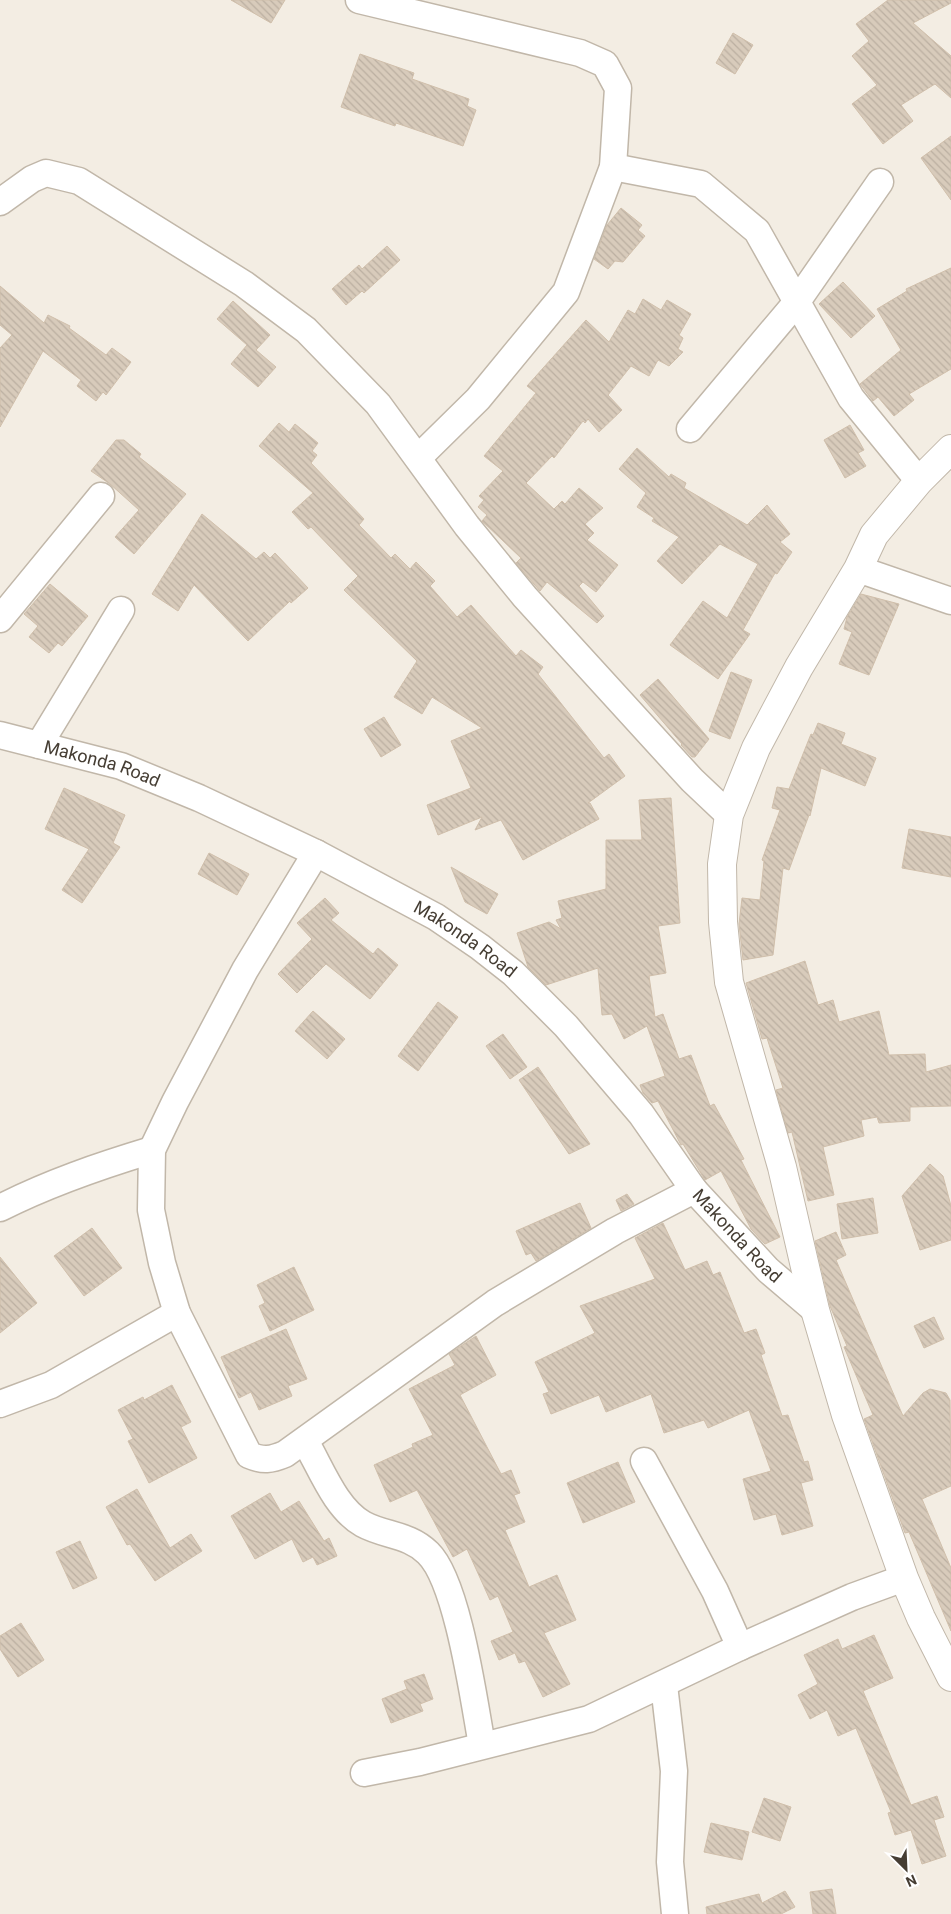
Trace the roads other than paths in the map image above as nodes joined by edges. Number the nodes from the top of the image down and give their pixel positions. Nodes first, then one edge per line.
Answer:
1 (359, 0) edge
2 (613, 167) junction
3 (880, 182) dead end
4 (0, 202) edge
5 (796, 303) junction
6 (690, 429) dead end
7 (951, 449) edge
8 (418, 458) junction
9 (919, 481) junction
10 (101, 496) dead end
11 (858, 569) junction
12 (951, 601) edge
13 (122, 610) dead end
14 (0, 620) edge
15 (0, 735) edge
16 (38, 745) junction
17 (729, 815) junction
18 (316, 853) junction
19 (152, 1150) junction
20 (694, 1190) junction
21 (0, 1208) edge
22 (815, 1310) junction
23 (177, 1313) junction
24 (0, 1404) edge
25 (305, 1441) junction
26 (644, 1461) dead end
27 (904, 1578) junction
28 (740, 1647) junction
29 (951, 1675) edge
30 (664, 1685) junction
31 (482, 1745) junction
32 (364, 1773) dead end
33 (675, 1914) edge

1 - 2 street
2 - 5 street
2 - 8 street
3 - 5 street
4 - 8 street
5 - 6 street
5 - 9 street
7 - 9 street
8 - 17 street
9 - 11 street
10 - 14 street
11 - 12 street
11 - 17 street
13 - 16 street
15 - 16 street, Makonda Road
16 - 18 street, Makonda Road
17 - 22 street
18 - 19 street
18 - 20 street, Makonda Road
19 - 21 street
19 - 23 street
20 - 22 street, Makonda Road
20 - 25 street
22 - 27 street
23 - 24 street
23 - 25 street
25 - 31 street
26 - 28 street
27 - 28 street
27 - 29 street
28 - 30 street
30 - 31 street
30 - 33 street
31 - 32 street

